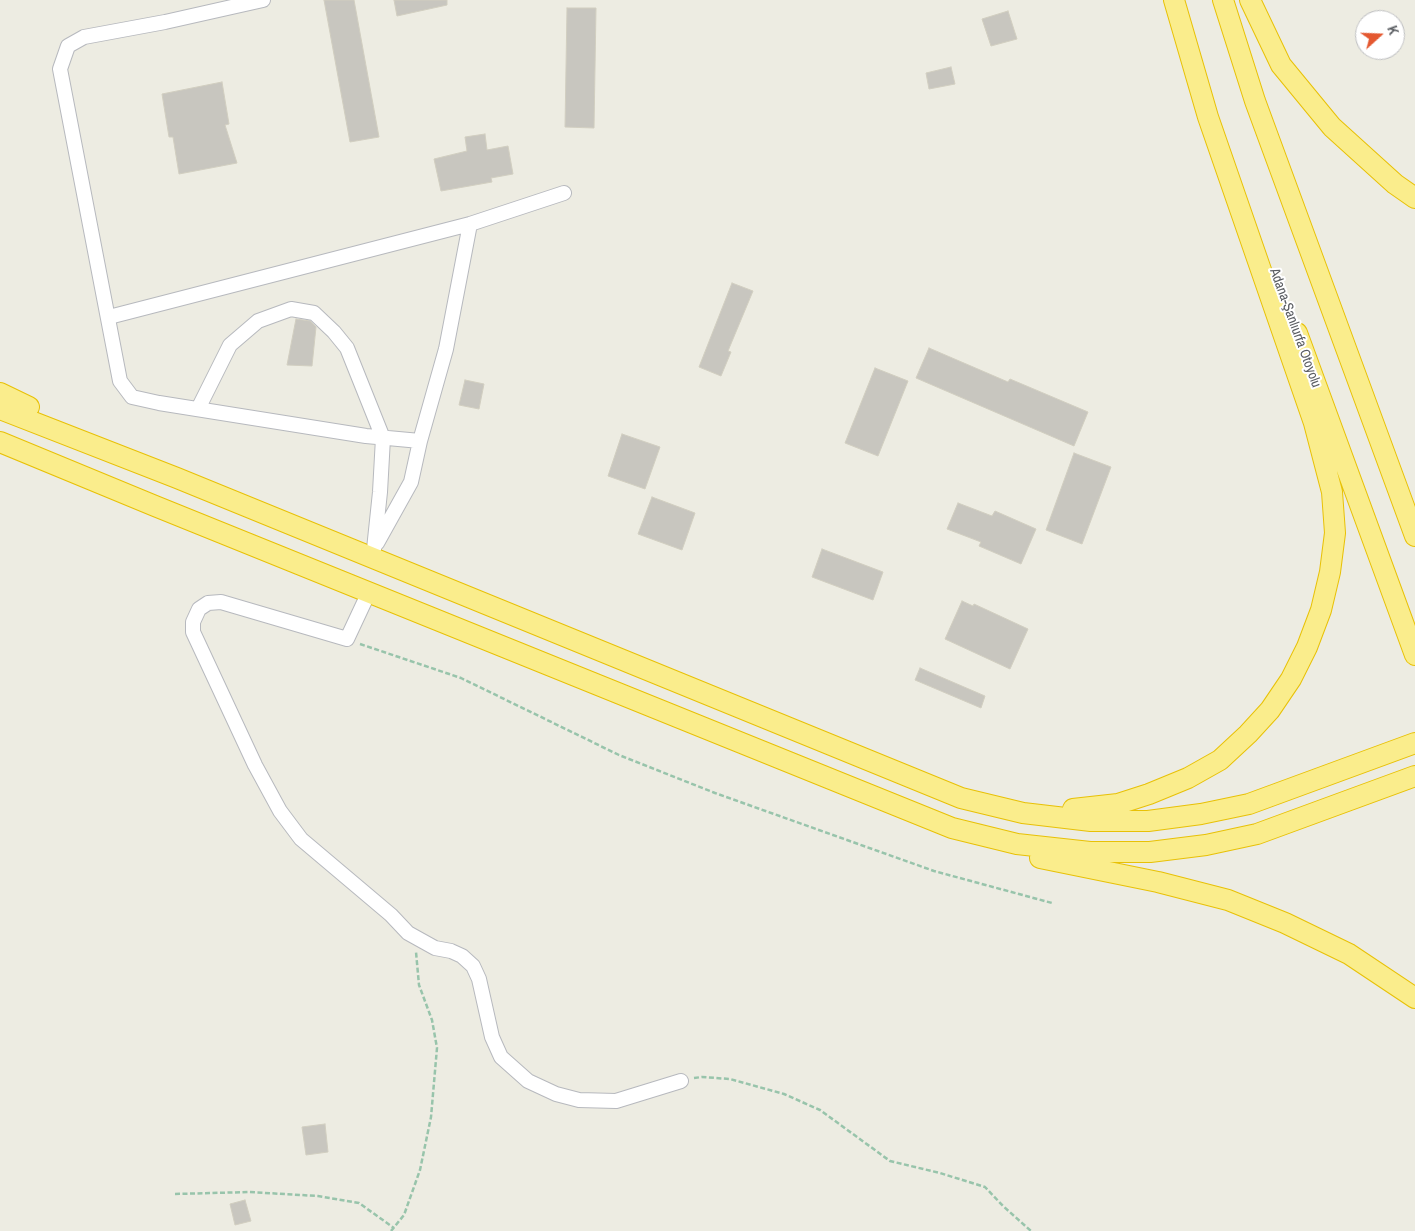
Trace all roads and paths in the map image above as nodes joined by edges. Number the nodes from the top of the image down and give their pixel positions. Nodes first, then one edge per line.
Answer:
1 (263, 0) edge
2 (1175, 0) edge
3 (1223, 0) edge
4 (1250, 0) edge
5 (564, 193) dead end
6 (1415, 198) edge
7 (470, 224) junction
8 (108, 317) junction
9 (0, 394) edge
10 (0, 409) edge
11 (198, 409) junction
12 (383, 438) junction
13 (420, 441) junction
14 (0, 442) edge
15 (0, 449) edge
16 (177, 478) junction
17 (155, 506) junction
18 (1415, 536) edge
19 (371, 553) junction
20 (369, 592) junction
21 (347, 639) junction
22 (1415, 655) edge
23 (1415, 743) edge
24 (861, 758) junction
25 (1408, 778) edge
26 (850, 786) junction
27 (1052, 902) dead end
28 (421, 941) junction
29 (1415, 998) edge
30 (681, 1081) joint
31 (175, 1194) dead end
32 (394, 1228) junction
33 (391, 1231) edge
34 (1031, 1231) edge

1 - 8 street
2 - 22 highway, Adana-Şanlıurfa Otoyolu
2 - 24 highway
3 - 18 highway
4 - 6 highway
5 - 7 street
7 - 8 street
7 - 13 street
8 - 11 street
9 - 16 highway
10 - 16 highway
11 - 12 street
11 - 12 street
12 - 13 street
12 - 19 street
13 - 19 street
14 - 17 highway
15 - 17 highway
16 - 19 highway
17 - 20 highway
19 - 24 highway
20 - 21 street
20 - 26 highway
21 - 27 path
21 - 28 street
23 - 24 highway
25 - 26 highway
26 - 29 highway
28 - 30 street
28 - 32 path
30 - 34 path
31 - 32 path
32 - 33 path

